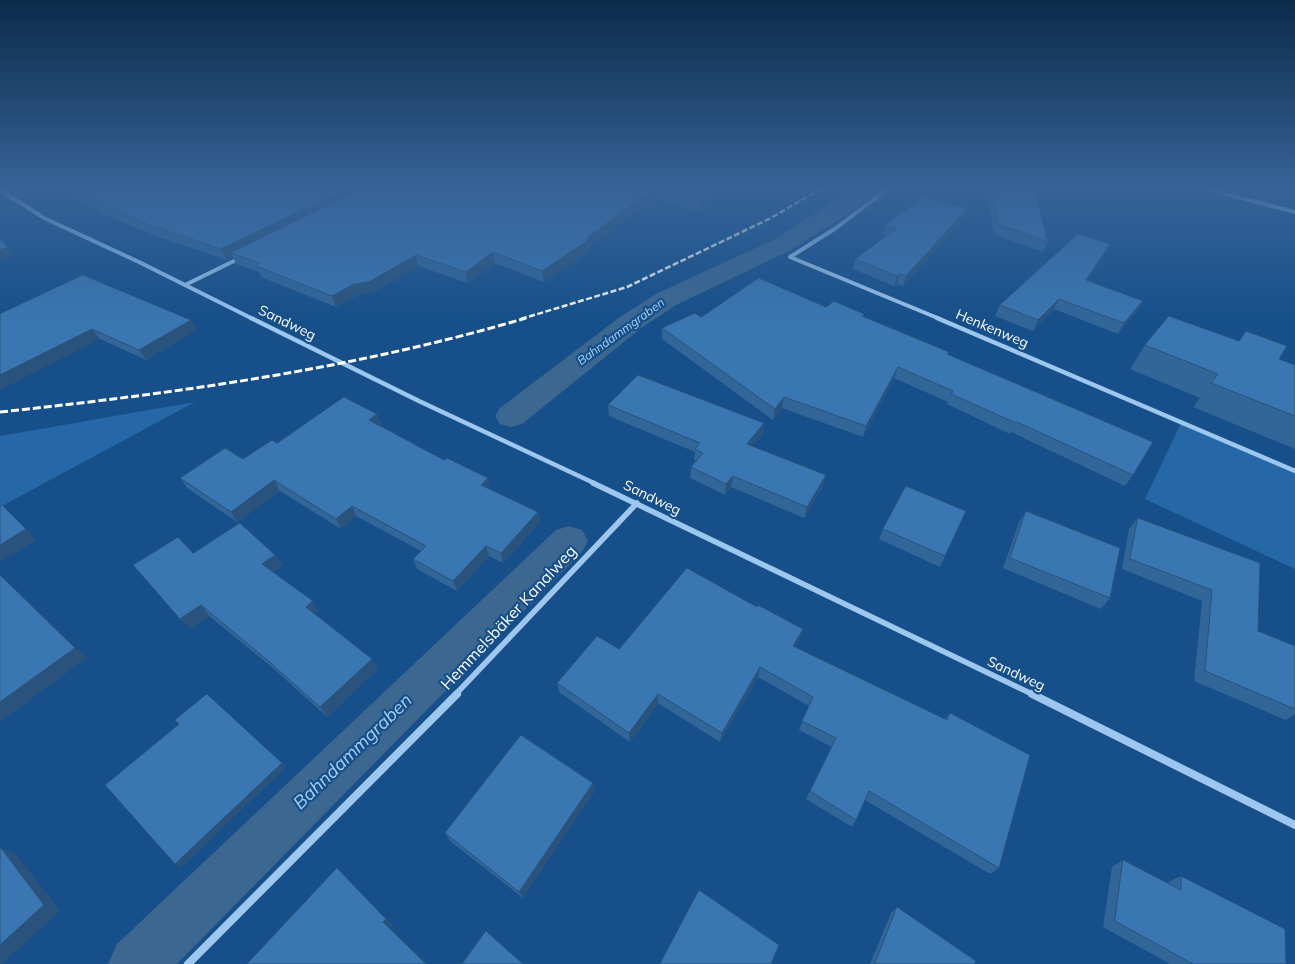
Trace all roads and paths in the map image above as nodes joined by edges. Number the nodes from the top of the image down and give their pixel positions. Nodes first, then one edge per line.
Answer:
1 (78, 234) edge
2 (827, 234) edge
3 (246, 255) edge
4 (185, 285) junction
5 (1295, 471) edge
6 (637, 502) junction
7 (1295, 825) edge
8 (188, 964) edge

1 - 4 street, Sandweg
2 - 5 street, Henkenweg
3 - 4 street
4 - 6 street, Sandweg
6 - 7 street, Sandweg
6 - 8 street, Hemmelsbäker Kanalweg

